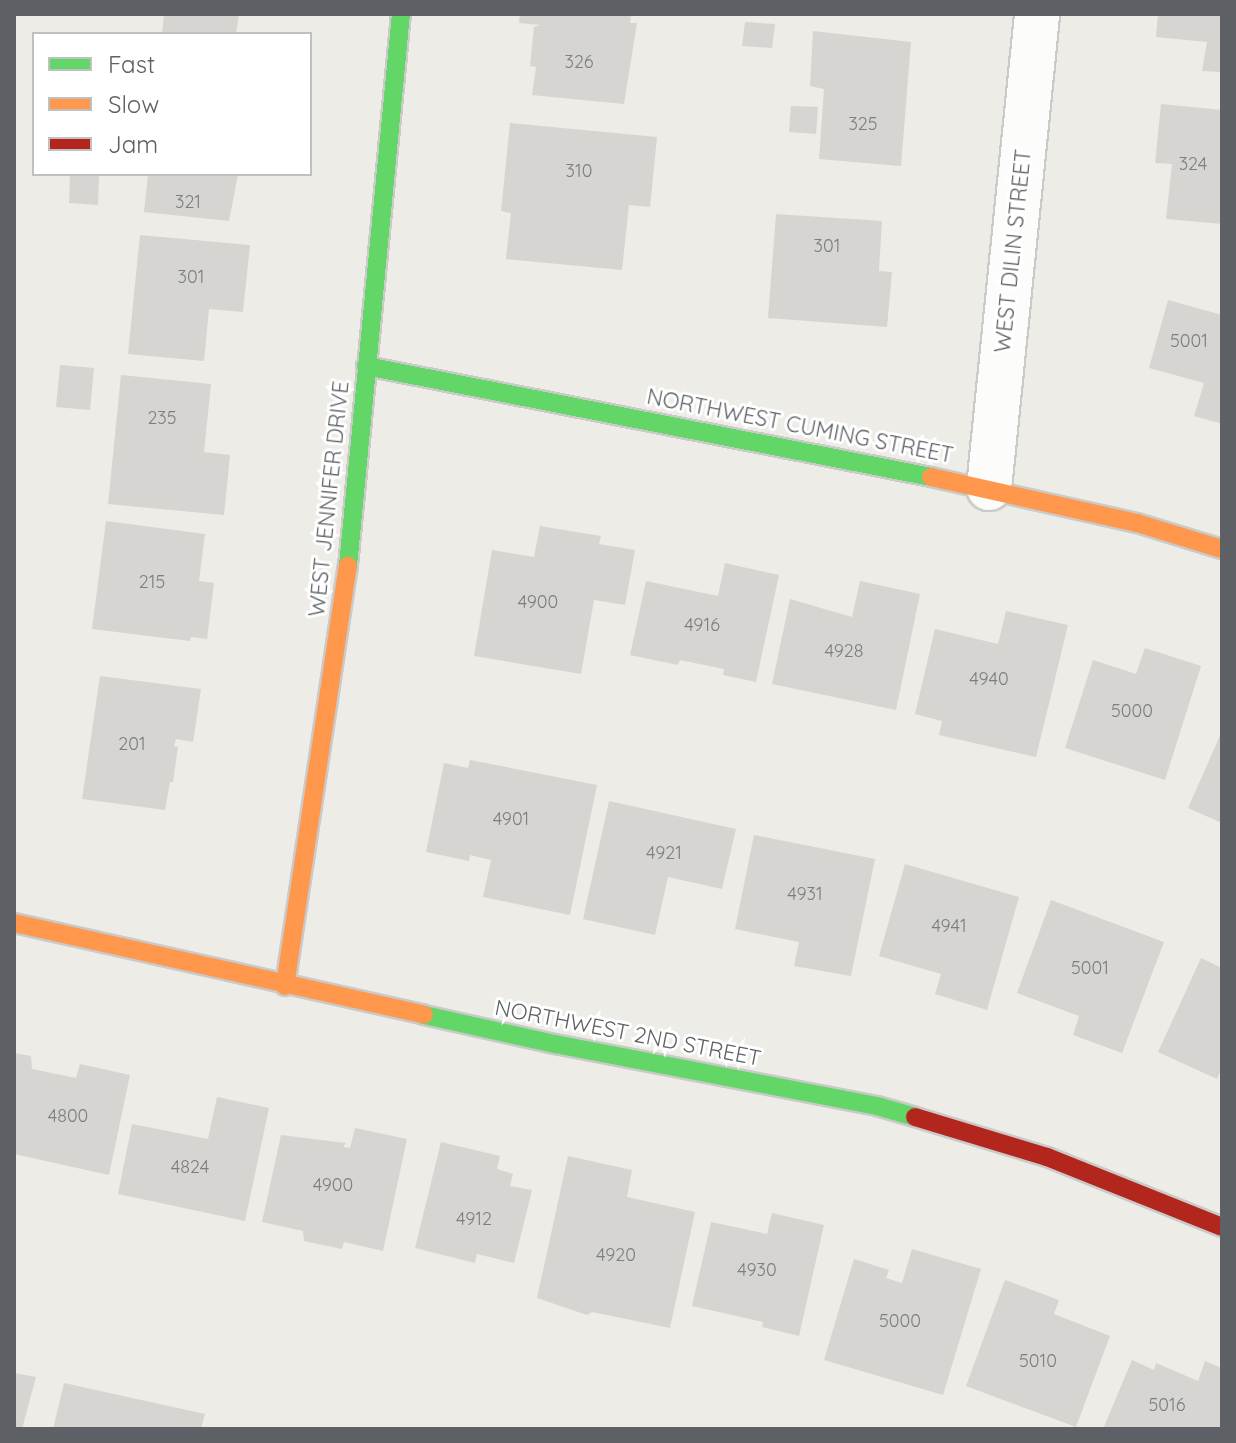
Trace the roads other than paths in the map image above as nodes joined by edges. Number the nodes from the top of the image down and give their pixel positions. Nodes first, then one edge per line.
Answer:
1 (401, 14) edge
2 (1037, 14) edge
3 (366, 366) junction
4 (989, 488) junction
5 (1222, 549) edge
6 (14, 923) edge
7 (285, 986) junction
8 (1222, 1227) edge

1 - 3 street, WEST JENNIFER DRIVE
2 - 4 street, WEST DILIN STREET
3 - 4 street, NORTHWEST CUMING STREET
3 - 7 street, WEST JENNIFER DRIVE
4 - 5 street, NORTHWEST CUMING STREET
6 - 7 street, NORTHWEST 2ND STREET
7 - 8 street, NORTHWEST 2ND STREET

